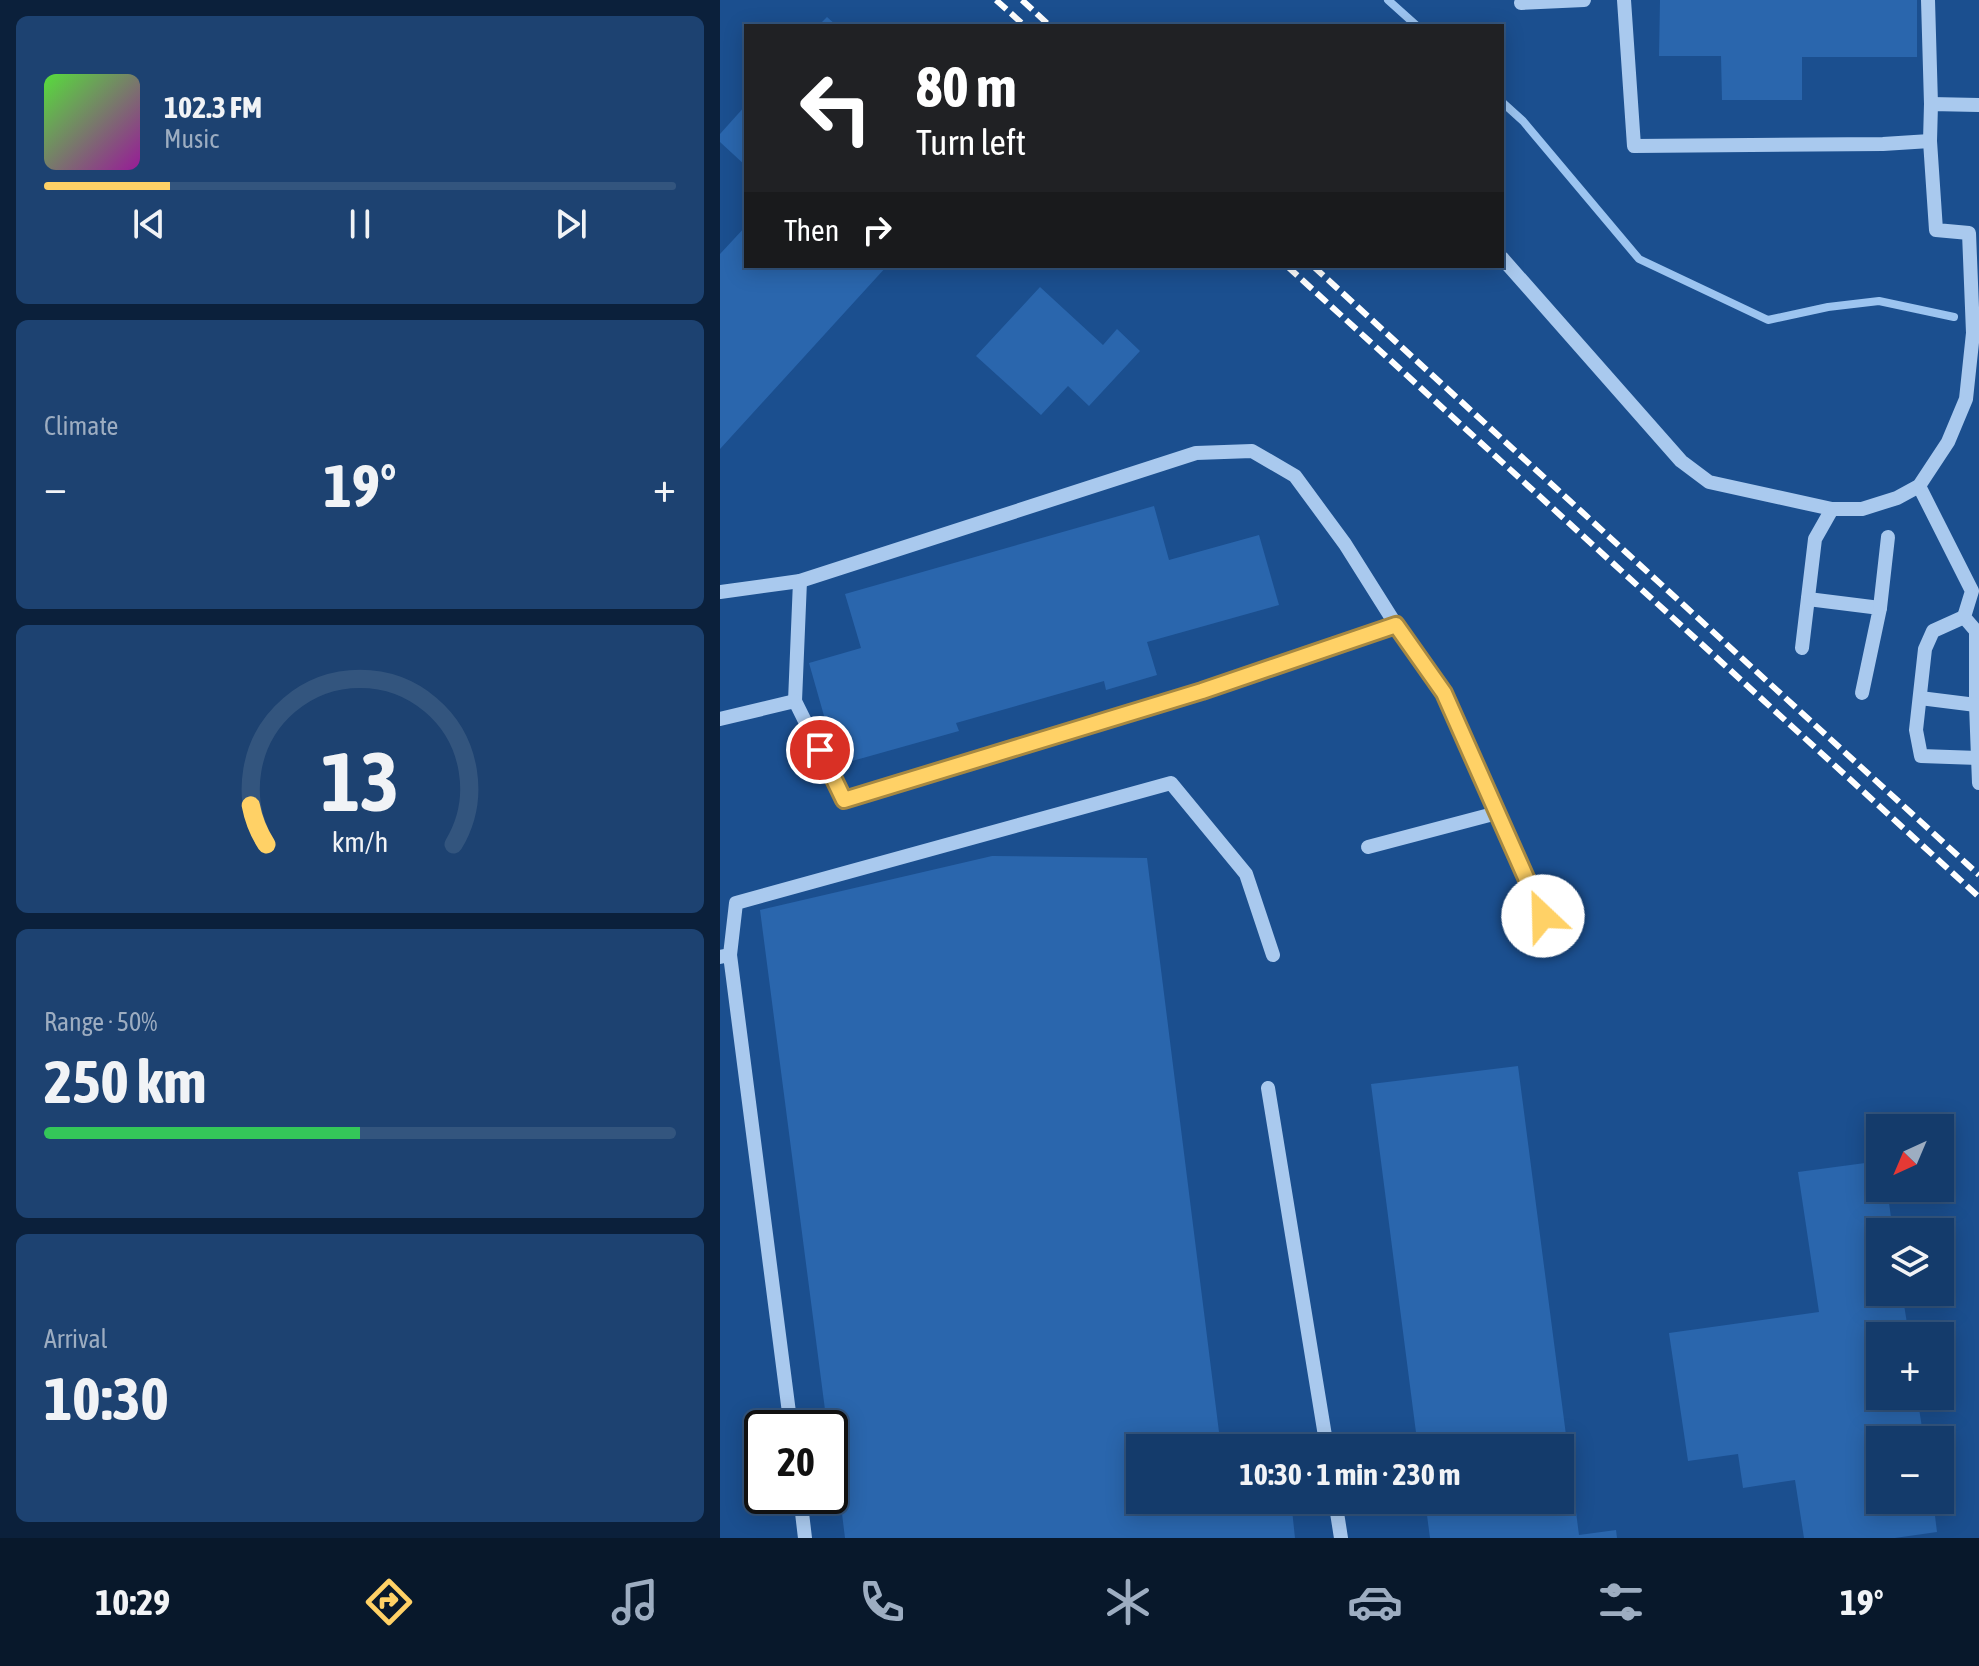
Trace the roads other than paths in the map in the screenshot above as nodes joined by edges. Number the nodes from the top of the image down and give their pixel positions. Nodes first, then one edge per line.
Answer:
1 (1584, 0) edge
2 (1624, 0) edge
3 (1928, 0) edge
4 (1521, 3) dead end
5 (1931, 104) junction
6 (1979, 105) edge
7 (1930, 141) junction
8 (1504, 260) edge
9 (1919, 486) junction
10 (1832, 509) junction
11 (1888, 537) dead end
12 (800, 581) junction
13 (720, 592) edge
14 (1808, 599) junction
15 (1880, 608) junction
16 (1964, 617) junction
17 (1396, 625) junction
18 (1802, 648) dead end
19 (1862, 693) dead end
20 (1920, 698) junction
21 (795, 701) junction
22 (1976, 705) junction
23 (720, 719) edge
24 (1978, 758) edge
25 (1979, 783) edge
26 (1497, 813) junction
27 (1368, 847) dead end
28 (1543, 916) dead end
29 (1273, 955) dead end
30 (725, 956) edge
31 (1268, 1088) dead end
32 (788, 1410) edge
33 (1325, 1434) edge
34 (802, 1514) edge
35 (1337, 1514) edge
36 (805, 1538) edge
37 (1341, 1538) edge

1 - 4 lane
2 - 7 lane
3 - 5 lane
5 - 6 lane
5 - 7 lane
7 - 9 lane
8 - 10 lane
9 - 10 lane
9 - 16 lane
10 - 14 lane
11 - 15 lane
12 - 13 lane
12 - 17 lane
12 - 21 lane
14 - 15 lane
14 - 18 lane
15 - 19 lane
16 - 20 lane
16 - 22 lane
17 - 21 lane
17 - 26 lane
20 - 22 lane
20 - 24 lane
21 - 23 lane
22 - 24 lane
24 - 25 lane
26 - 27 lane
26 - 28 lane
29 - 30 lane
30 - 32 lane
31 - 33 lane
34 - 36 lane
35 - 37 lane

